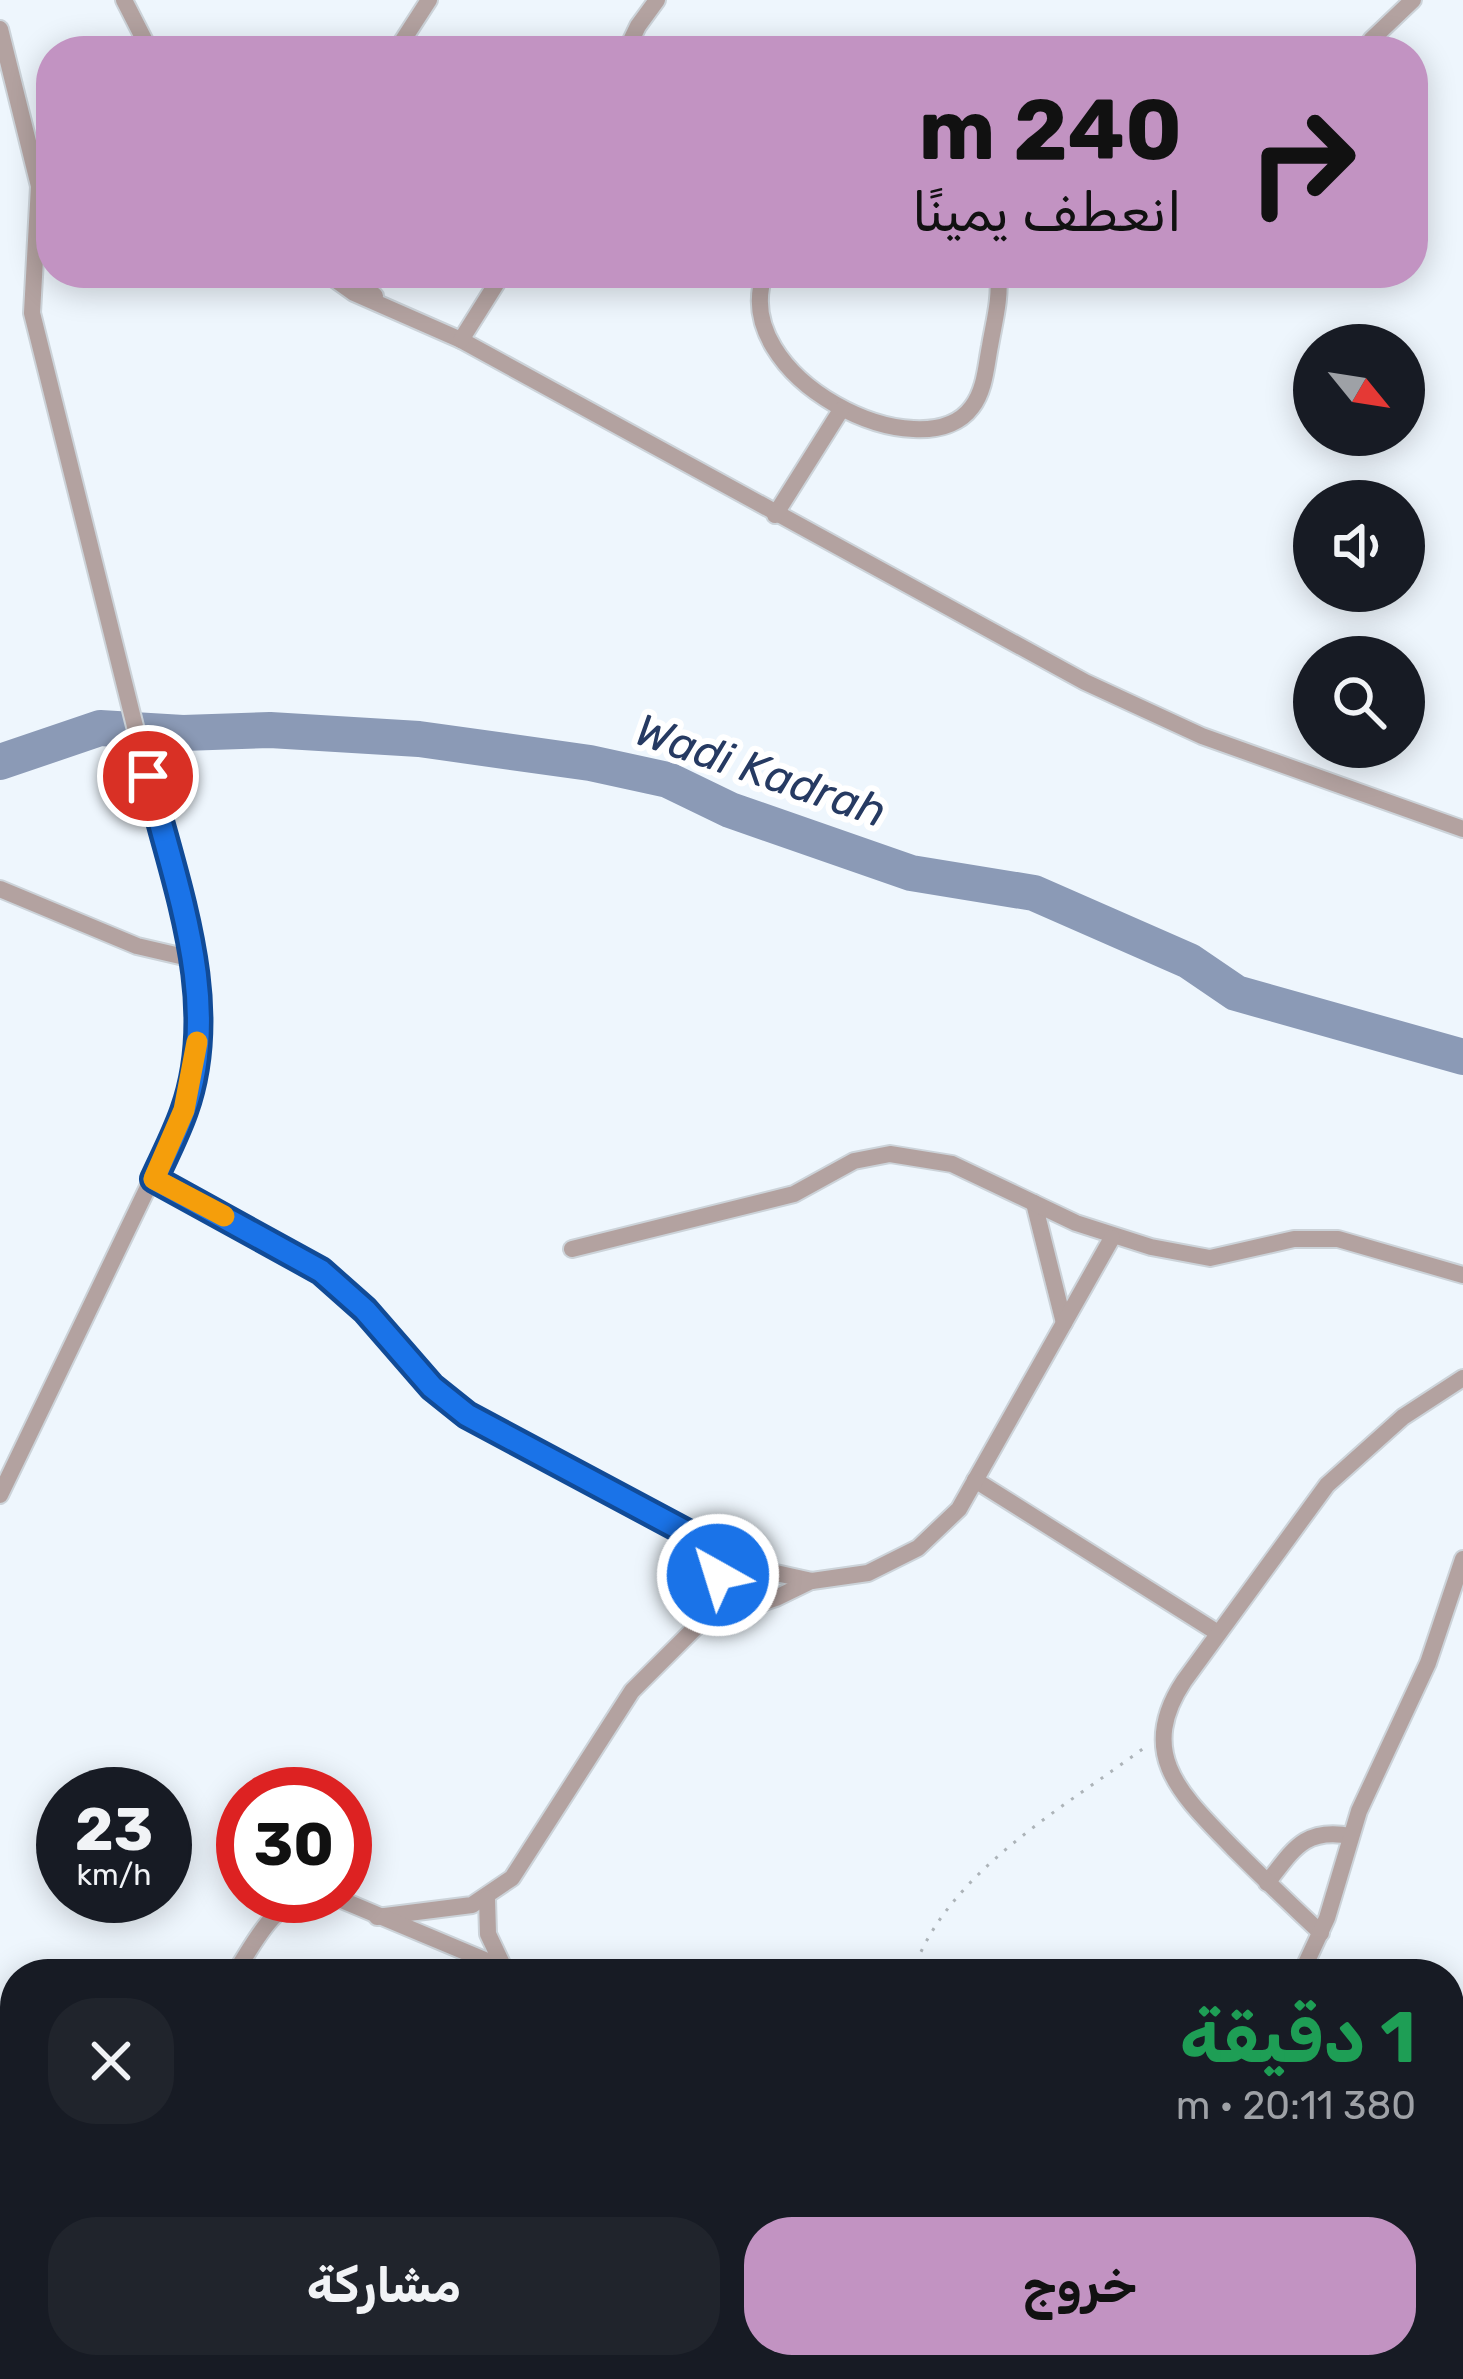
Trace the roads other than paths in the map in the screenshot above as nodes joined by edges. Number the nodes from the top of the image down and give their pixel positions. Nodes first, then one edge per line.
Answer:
1 (124, 0) edge
2 (430, 0) edge
3 (657, 0) edge
4 (1413, 0) edge
5 (0, 29) edge
6 (142, 36) edge
7 (406, 36) edge
8 (633, 36) edge
9 (1375, 36) edge
10 (7, 87) edge
11 (36, 164) edge
12 (36, 275) edge
13 (347, 288) edge
14 (366, 288) edge
15 (494, 288) edge
16 (762, 288) edge
17 (998, 288) edge
18 (385, 304) junction
19 (461, 340) junction
20 (841, 410) junction
21 (775, 515) junction
22 (1463, 829) edge
23 (0, 890) edge
24 (194, 959) junction
25 (154, 1179) junction
26 (1034, 1204) junction
27 (1112, 1238) junction
28 (572, 1249) dead end
29 (1463, 1275) edge
30 (1064, 1323) junction
31 (1463, 1378) edge
32 (975, 1480) junction
33 (0, 1495) edge
34 (707, 1548) junction
35 (1463, 1559) edge
36 (812, 1581) junction
37 (700, 1623) junction
38 (1218, 1634) junction
39 (1351, 1836) junction
40 (1267, 1882) junction
41 (487, 1898) junction
42 (372, 1915) edge
43 (376, 1917) junction
44 (267, 1923) edge
45 (1321, 1933) junction
46 (243, 1959) edge
47 (480, 1959) edge
48 (504, 1959) edge
49 (1308, 1959) edge

1 - 6 street
2 - 7 street
3 - 8 street
4 - 9 street
5 - 10 street
10 - 11 street
12 - 24 street
13 - 18 street
14 - 18 street
15 - 19 street
16 - 20 street
17 - 20 street
18 - 19 street
19 - 21 street
20 - 21 street
21 - 22 street
23 - 24 street
24 - 25 street
25 - 33 street
25 - 34 street
26 - 27 street
26 - 28 street
26 - 30 street
27 - 29 street
27 - 30 street
30 - 32 street
31 - 38 street
32 - 36 street
32 - 38 street
34 - 36 street
34 - 37 street
35 - 39 street
36 - 37 street
37 - 41 street
38 - 40 street
39 - 40 street
39 - 45 street
40 - 45 street
41 - 43 street
41 - 48 street
42 - 43 street
43 - 47 street
44 - 46 street
45 - 49 street

